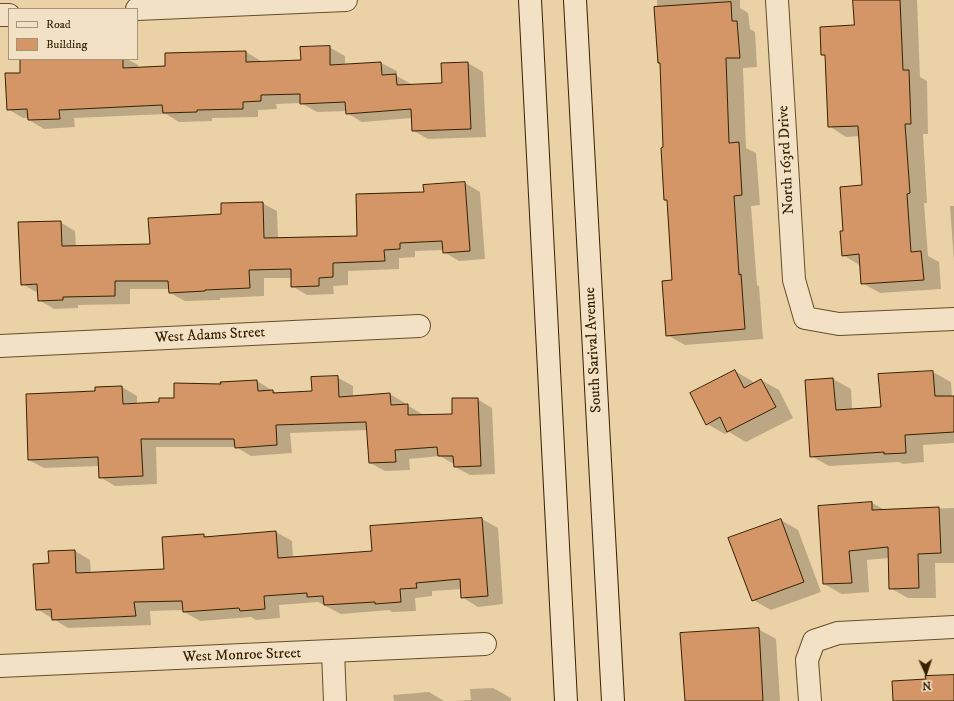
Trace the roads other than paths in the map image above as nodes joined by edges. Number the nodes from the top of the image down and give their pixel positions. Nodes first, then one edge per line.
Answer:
1 (346, 0) edge
2 (530, 0) edge
3 (575, 0) edge
4 (778, 0) edge
5 (138, 9) edge
6 (954, 319) edge
7 (419, 326) dead end
8 (0, 346) edge
9 (954, 627) edge
10 (485, 644) dead end
11 (333, 652) junction
12 (0, 666) edge
13 (335, 701) edge
14 (566, 701) edge
15 (613, 701) edge
16 (810, 701) edge

1 - 5 street
2 - 14 street
3 - 15 street, South Sarival Avenue
4 - 6 street, North 163rd Drive
7 - 8 street, West Adams Street
9 - 16 street
10 - 11 street, West Monroe Street
11 - 12 street, West Monroe Street
11 - 13 street

